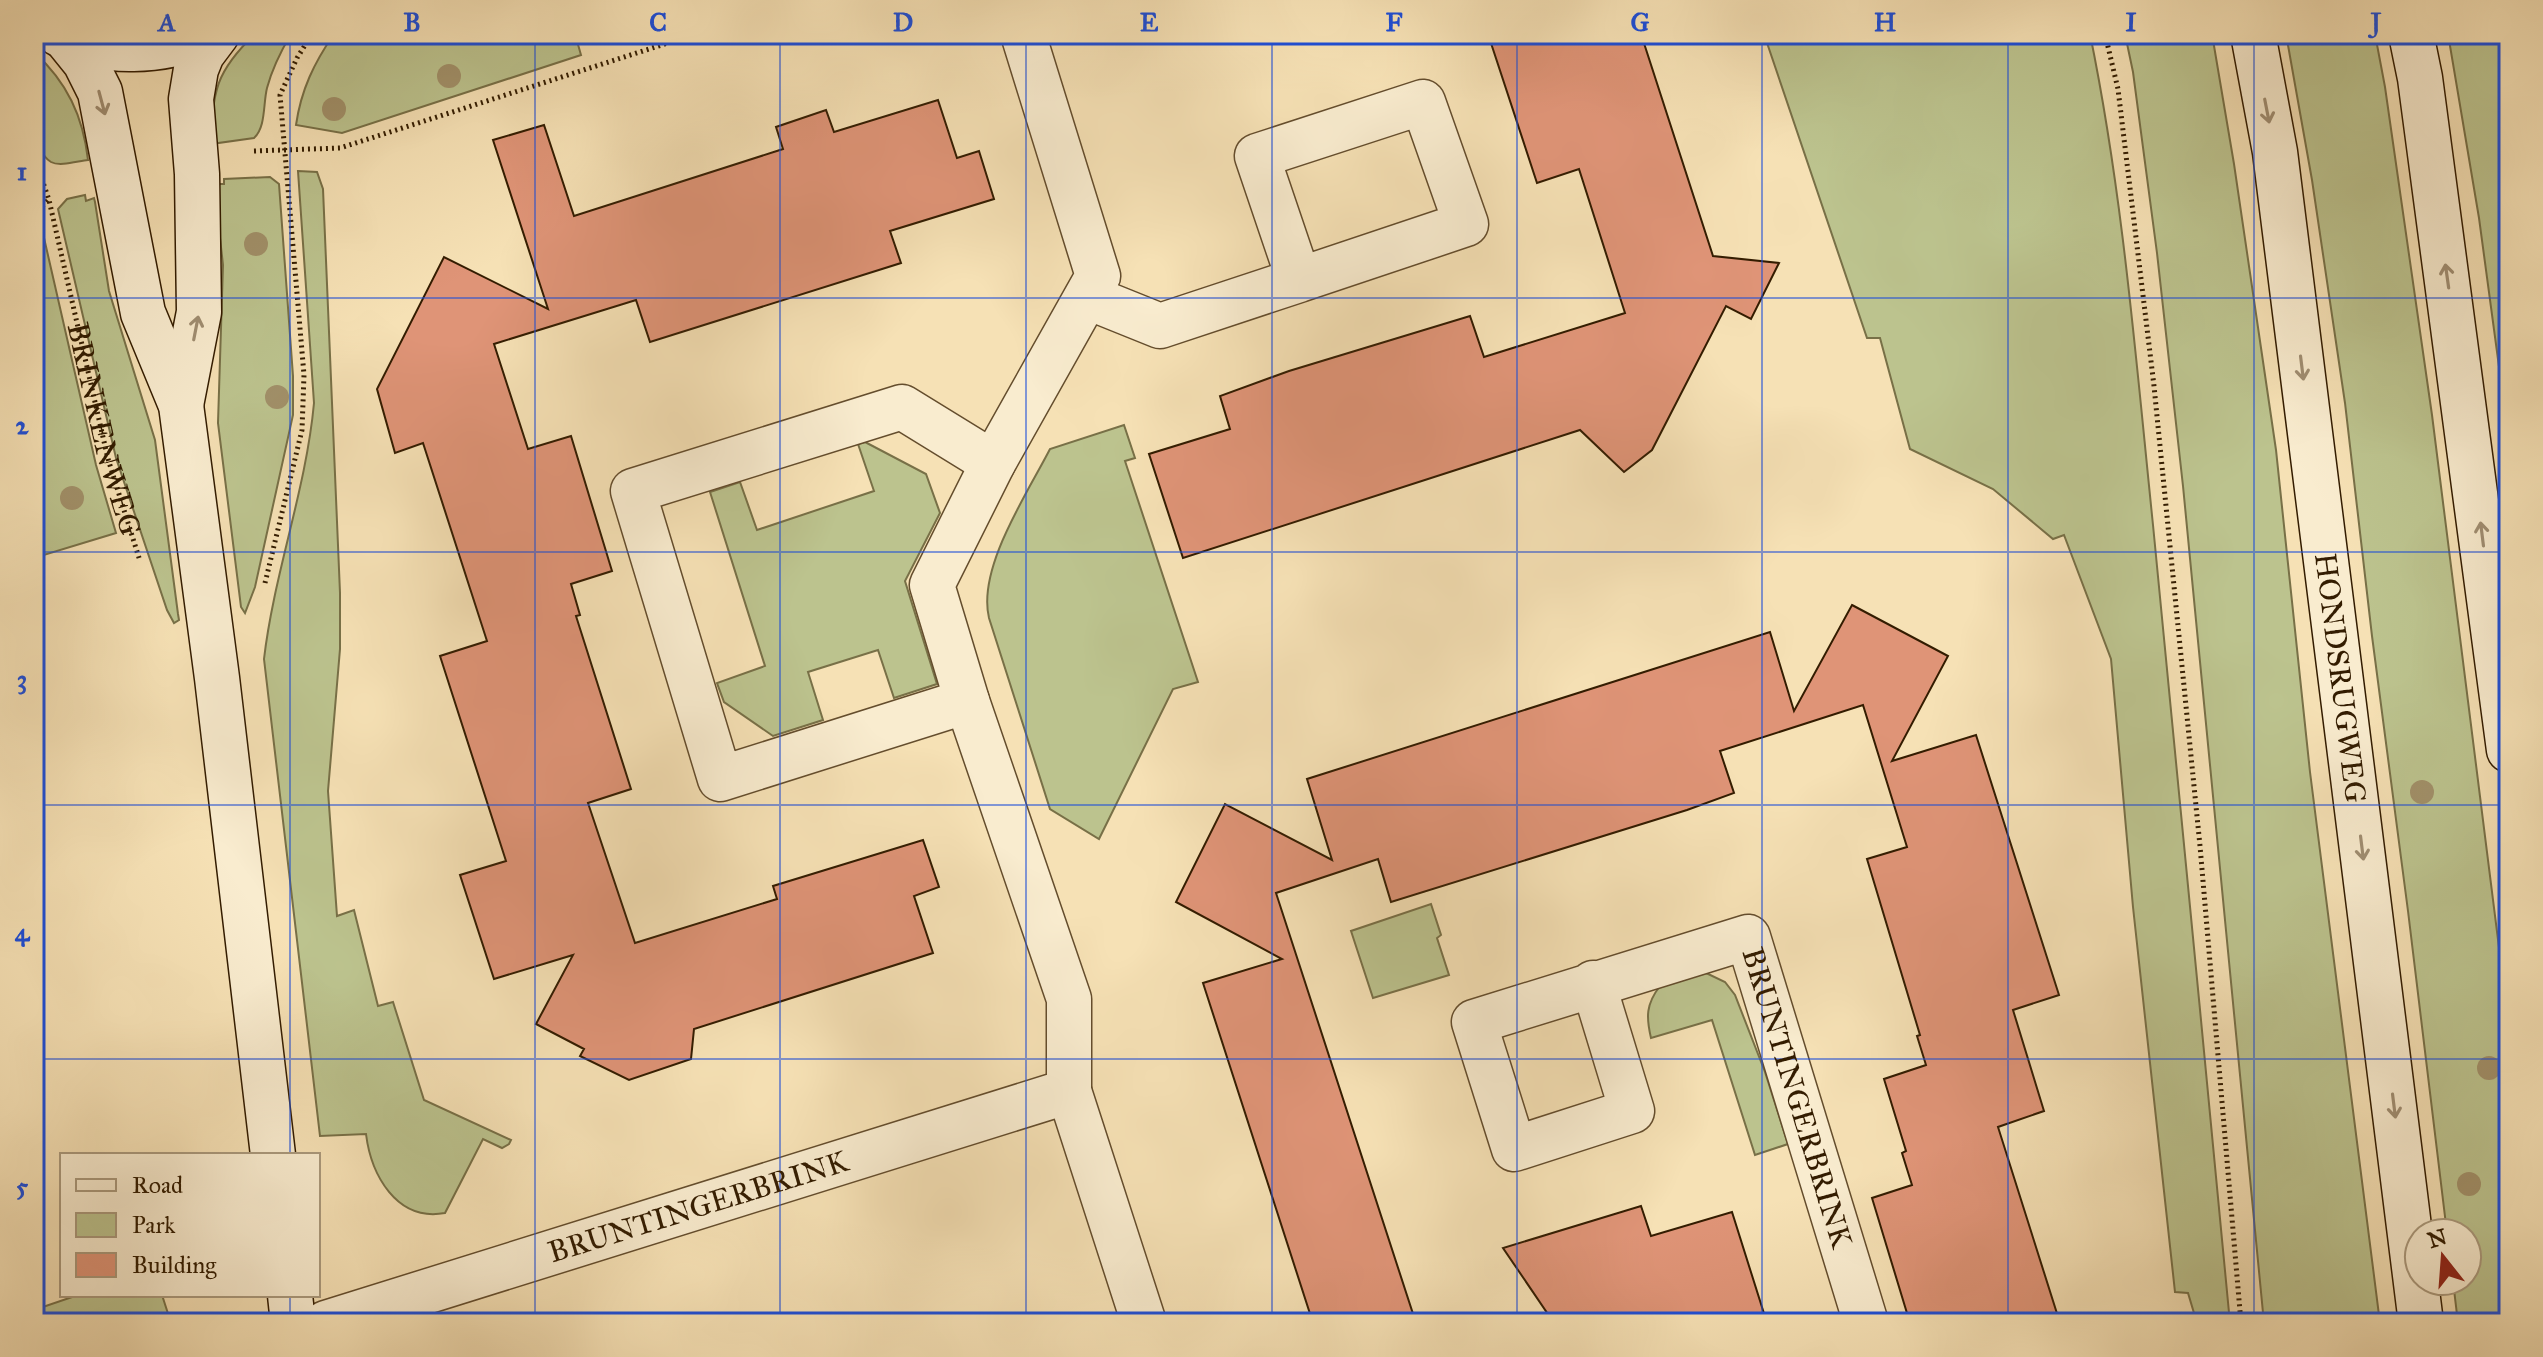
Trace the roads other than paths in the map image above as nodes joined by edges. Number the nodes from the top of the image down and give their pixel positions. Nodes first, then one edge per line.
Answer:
1 (208, 34) edge
2 (217, 34) edge
3 (1023, 34) edge
4 (2253, 34) edge
5 (2411, 34) edge
6 (62, 35) edge
7 (1299, 280) junction
8 (1088, 297) junction
9 (181, 405) junction
10 (993, 463) junction
11 (967, 701) junction
12 (2509, 750) edge
13 (1593, 983) dead end
14 (1069, 1091) junction
15 (273, 1153) edge
16 (290, 1297) edge
17 (293, 1323) edge
18 (326, 1323) edge
19 (1144, 1323) edge
20 (1866, 1323) edge
21 (2421, 1323) edge

1 - 6 street
9 -> 2 street
3 - 8 street
4 -> 21 street, HONDSRUGWEG
12 -> 5 street
6 -> 9 street
7 - 7 street
7 - 8 street
8 - 10 street
9 - 15 street
10 - 11 street
10 - 11 street
11 - 14 street
13 - 20 street, BRUNTINGERBRINK
14 - 18 street, BRUNTINGERBRINK
14 - 19 street
16 - 17 street

